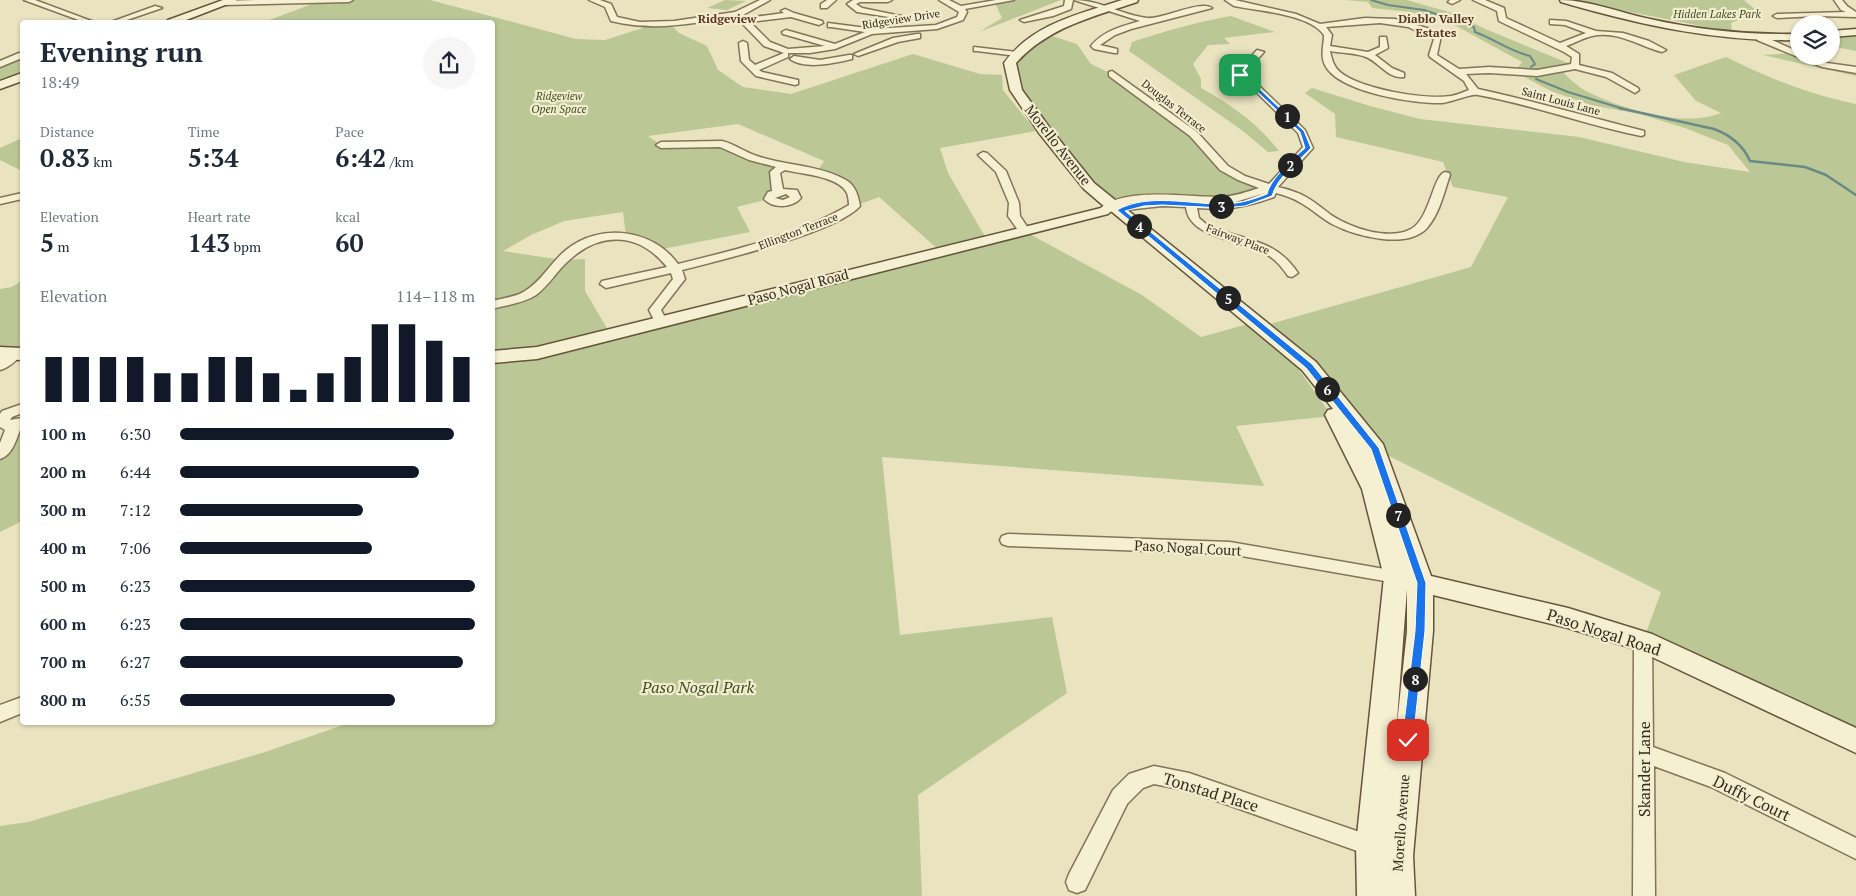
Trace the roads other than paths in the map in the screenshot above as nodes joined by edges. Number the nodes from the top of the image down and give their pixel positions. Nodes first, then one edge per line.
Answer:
1 (28, 0) edge
2 (349, 0) edge
3 (593, 0) edge
4 (766, 0) edge
5 (832, 0) edge
6 (858, 0) edge
7 (888, 0) edge
8 (942, 0) edge
9 (1010, 0) edge
10 (1069, 0) edge
11 (1078, 0) edge
12 (1118, 0) edge
13 (1133, 0) edge
14 (1230, 0) edge
15 (1477, 0) edge
16 (1565, 0) edge
17 (1578, 0) edge
18 (1838, 0) edge
19 (227, 1) edge
20 (824, 6) dead end
21 (780, 7) dead end
22 (1103, 7) junction
23 (158, 8) dead end
24 (960, 8) junction
25 (1208, 8) dead end
26 (1307, 8) dead end
27 (1788, 10) dead end
28 (791, 15) junction
29 (1790, 15) edge
30 (1802, 15) edge
31 (1840, 15) edge
32 (1856, 15) edge
33 (1292, 16) junction
34 (1777, 16) dead end
35 (741, 17) junction
36 (902, 17) dead end
37 (84, 20) edge
38 (121, 20) edge
39 (168, 20) edge
40 (177, 20) edge
41 (1024, 20) dead end
42 (1148, 21) junction
43 (819, 22) dead end
44 (1552, 22) dead end
45 (831, 25) dead end
46 (1320, 26) junction
47 (1840, 29) edge
48 (1856, 30) edge
49 (786, 32) dead end
50 (871, 33) junction
51 (928, 33) dead end
52 (1594, 33) junction
53 (1790, 33) edge
54 (1840, 33) edge
55 (1790, 37) edge
56 (1383, 38) dead end
57 (1760, 38) junction
58 (888, 43) junction
59 (752, 45) junction
60 (1561, 45) junction
61 (835, 46) junction
62 (1326, 48) junction
63 (977, 49) dead end
64 (1662, 50) dead end
65 (1114, 51) dead end
66 (1260, 52) dead end
67 (1790, 52) edge
68 (786, 53) junction
69 (1012, 53) junction
70 (0, 54) edge
71 (858, 54) dead end
72 (20, 56) edge
73 (1369, 56) junction
74 (849, 57) dead end
75 (0, 64) edge
76 (1825, 65) edge
77 (1575, 66) junction
78 (754, 69) junction
79 (1856, 70) edge
80 (1456, 72) junction
81 (1112, 74) dead end
82 (1400, 74) dead end
83 (1249, 75) junction
84 (20, 76) edge
85 (795, 82) dead end
86 (0, 84) edge
87 (1256, 89) junction
88 (1636, 90) dead end
89 (1474, 91) junction
90 (1641, 133) dead end
91 (661, 146) dead end
92 (983, 155) dead end
93 (784, 166) junction
94 (1445, 175) dead end
95 (1271, 188) junction
96 (778, 192) dead end
97 (20, 196) edge
98 (0, 201) edge
99 (1191, 203) junction
100 (1112, 209) junction
101 (1024, 231) junction
102 (676, 269) junction
103 (1292, 273) dead end
104 (606, 284) dead end
105 (495, 304) edge
106 (661, 322) junction
107 (13, 353) edge
108 (495, 358) edge
109 (0, 366) edge
110 (20, 409) edge
111 (18, 425) edge
112 (0, 454) edge
113 (1008, 540) dead end
114 (1396, 577) junction
115 (1421, 583) junction
116 (1643, 641) junction
117 (20, 706) edge
118 (0, 714) edge
119 (1856, 741) edge
120 (1644, 753) junction
121 (1371, 846) junction
122 (1856, 849) edge
123 (1397, 856) junction
124 (1077, 882) dead end
125 (1373, 896) edge
126 (1399, 896) edge
127 (1644, 896) edge

1 - 37 street
2 - 19 street
3 - 35 street
4 - 35 street
5 - 20 street
6 - 7 street
6 - 36 street
8 - 24 street
9 - 24 street, Ridgeview Drive
10 - 41 street
11 - 22 street
12 - 22 street
13 - 22 street
14 - 33 street
15 - 60 street
16 - 57 street
17 - 53 street
18 - 32 street
19 - 39 street
19 - 40 street
21 - 28 street
22 - 42 street
22 - 69 street
23 - 38 street
24 - 50 street, Ridgeview Drive
25 - 42 street
26 - 33 street
27 - 30 street
28 - 35 street
28 - 43 street
29 - 34 street
31 - 32 street
33 - 46 street
35 - 59 street, Ridgeview Drive
42 - 65 street
44 - 52 street
45 - 50 street
46 - 62 street
46 - 80 street
47 - 48 street
48 - 54 street
49 - 61 street
50 - 58 street
50 - 61 street, Ridgeview Drive
51 - 58 street
52 - 60 street
52 - 64 street
55 - 57 street
56 - 73 street
57 - 67 street
58 - 71 street
59 - 68 street, Ridgeview Drive
59 - 78 street
60 - 77 street
61 - 68 street, Ridgeview Drive
62 - 73 street
62 - 89 street
63 - 69 street
66 - 83 street
68 - 74 street
68 - 78 street
69 - 100 street, Morello Avenue
70 - 72 street
72 - 75 street
73 - 82 street
76 - 79 street
77 - 80 street
77 - 88 street
78 - 85 street
80 - 89 street
81 - 95 street, Douglas Terrace
83 - 87 street
83 - 87 street
84 - 86 street
87 - 95 street
89 - 90 street, Saint Louis Lane
91 - 93 street, Ellington Terrace
92 - 101 street
93 - 96 street
93 - 102 street, Ellington Terrace
94 - 95 street, Douglas Terrace
95 - 99 street
97 - 98 street
99 - 100 street
99 - 103 street, Fairway Place
100 - 101 street, Paso Nogal Road
100 - 114 street, Morello Avenue
100 - 115 street, Morello Avenue
101 - 106 street, Paso Nogal Road
102 - 104 street
102 - 105 street
102 - 106 street
106 - 108 street, Paso Nogal Road
107 - 109 street
110 - 111 street
111 - 112 street
113 - 114 street, Paso Nogal Court
114 - 115 street, Paso Nogal Road
114 - 121 street, Morello Avenue
115 - 116 street, Paso Nogal Road
115 - 123 street, Morello Avenue
116 - 119 street, Paso Nogal Road
116 - 120 street, Skander Lane
117 - 118 street
120 - 122 street, Duffy Court
120 - 127 street, Skander Lane
121 - 123 street, Tonstad Place
121 - 124 street, Tonstad Place
121 - 125 street, Morello Avenue
123 - 126 street, Morello Avenue

